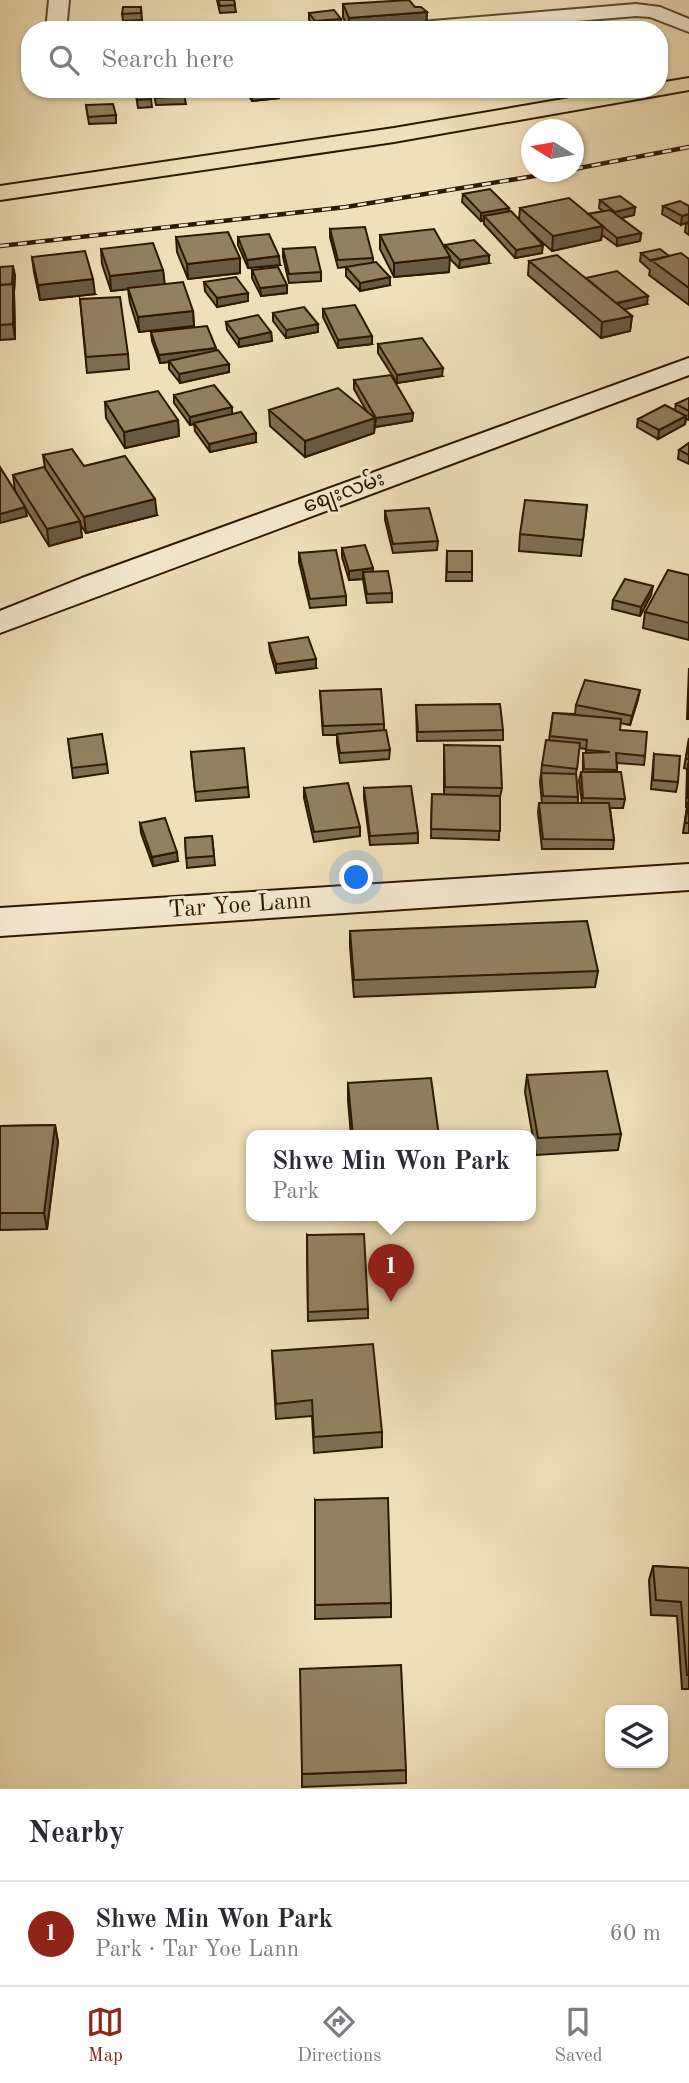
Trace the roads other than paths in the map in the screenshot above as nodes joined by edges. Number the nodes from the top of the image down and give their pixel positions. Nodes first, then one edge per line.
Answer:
1 (60, 0) edge
2 (648, 5) edge
3 (57, 21) edge
4 (498, 21) edge
5 (689, 26) edge
6 (689, 84) edge
7 (668, 88) edge
8 (608, 98) edge
9 (0, 193) edge
10 (689, 366) edge
11 (0, 623) edge
12 (689, 877) edge
13 (0, 922) edge

1 - 3 main road
2 - 4 main road
2 - 5 main road
6 - 7 highway
8 - 9 highway
10 - 11 main road, စျေးလမ်း
12 - 13 main road, Tar Yoe Lann

